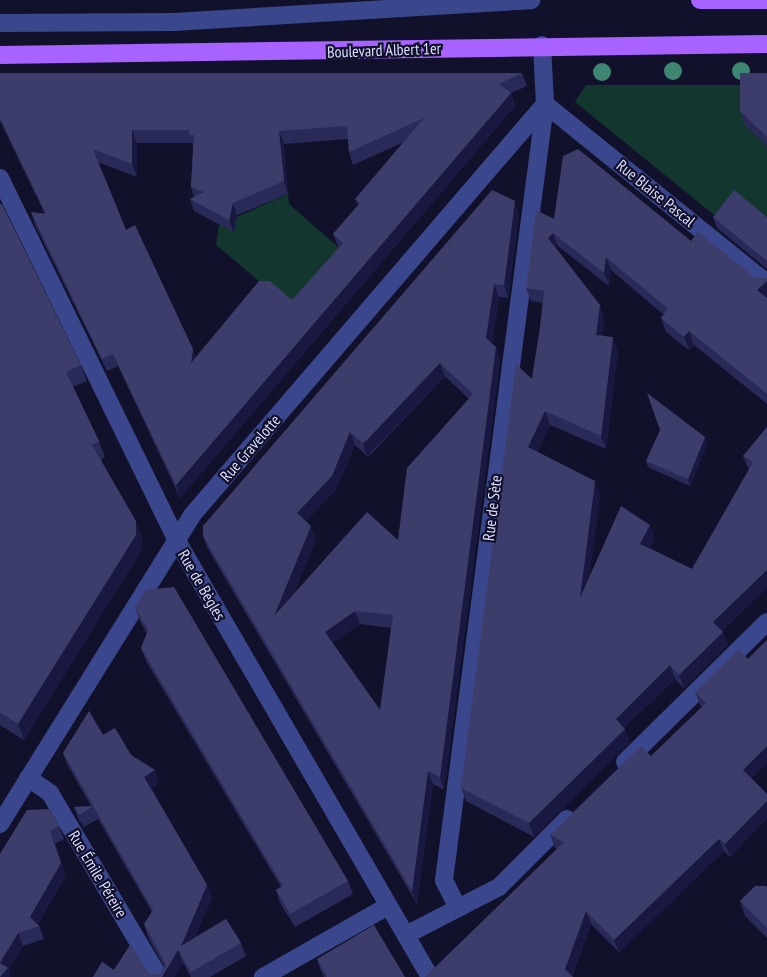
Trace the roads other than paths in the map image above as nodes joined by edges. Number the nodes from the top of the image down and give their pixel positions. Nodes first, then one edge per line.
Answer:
1 (531, 0) edge
2 (700, 0) edge
3 (767, 0) edge
4 (0, 23) edge
5 (767, 44) edge
6 (542, 45) junction
7 (0, 54) edge
8 (544, 104) junction
9 (0, 178) edge
10 (767, 283) edge
11 (177, 541) junction
12 (767, 622) edge
13 (28, 778) junction
14 (608, 779) edge
15 (583, 804) edge
16 (0, 824) edge
17 (388, 906) junction
18 (458, 908) junction
19 (406, 935) junction
20 (159, 977) edge
21 (262, 977) edge
22 (430, 977) edge

1 - 4 street
2 - 3 main road
5 - 6 main road, Boulevard Albert 1er
6 - 7 main road, Boulevard Albert 1er
6 - 8 street, Rue de Sète
8 - 10 street, Rue Blaise Pascal
8 - 11 street, Rue Gravelotte
8 - 18 street, Rue de Sète
9 - 11 street, Rue de Bègles
11 - 13 street, Rue Gravelotte
11 - 17 street, Rue de Bègles
12 - 14 street
13 - 16 street, Rue Gravelotte
13 - 20 street, Rue Émile Péreire
15 - 18 street
17 - 19 street, Rue de Bègles
17 - 21 street
18 - 19 street
19 - 22 street, Rue de Bègles

